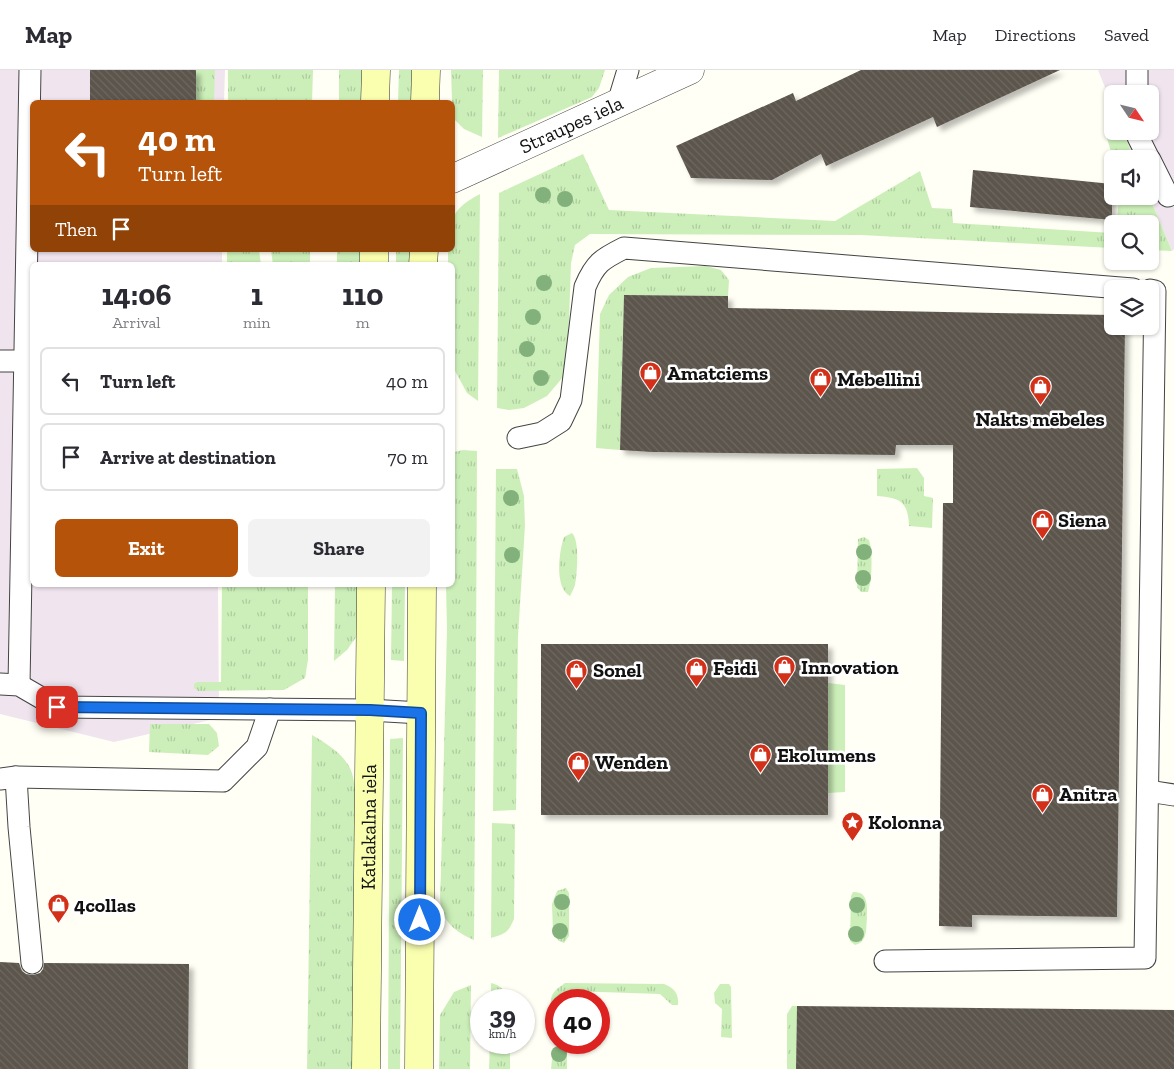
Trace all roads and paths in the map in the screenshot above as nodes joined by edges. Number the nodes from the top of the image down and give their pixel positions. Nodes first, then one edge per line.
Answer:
1 (30, 70) edge
2 (376, 70) edge
3 (426, 70) edge
4 (628, 70) edge
5 (690, 70) edge
6 (1137, 70) edge
7 (1137, 85) edge
8 (375, 100) edge
9 (425, 100) edge
10 (618, 103) junction
11 (455, 178) edge
12 (1159, 178) edge
13 (1168, 196) dead end
14 (1104, 287) edge
15 (1155, 335) edge
16 (25, 360) junction
17 (0, 361) edge
18 (518, 438) dead end
19 (371, 587) edge
20 (422, 587) edge
21 (9, 685) edge
22 (270, 709) junction
23 (370, 710) junction
24 (421, 713) junction
25 (8, 778) edge
26 (1148, 791) junction
27 (1174, 795) edge
28 (885, 961) dead end
29 (32, 963) dead end
30 (366, 1069) edge
31 (419, 1069) edge

1 - 16 lane
2 - 8 street
3 - 9 street
4 - 10 lane
5 - 10 street, Straupes iela
6 - 7 lane
10 - 11 street, Straupes iela
12 - 13 lane
14 - 18 lane
15 - 26 lane
16 - 17 lane
16 - 21 lane
19 - 23 street, Katlakalna iela
20 - 24 street
21 - 22 lane
22 - 23 lane
22 - 25 lane
23 - 24 lane
23 - 30 street, Katlakalna iela
24 - 31 street
25 - 29 lane
26 - 27 lane
26 - 28 lane

